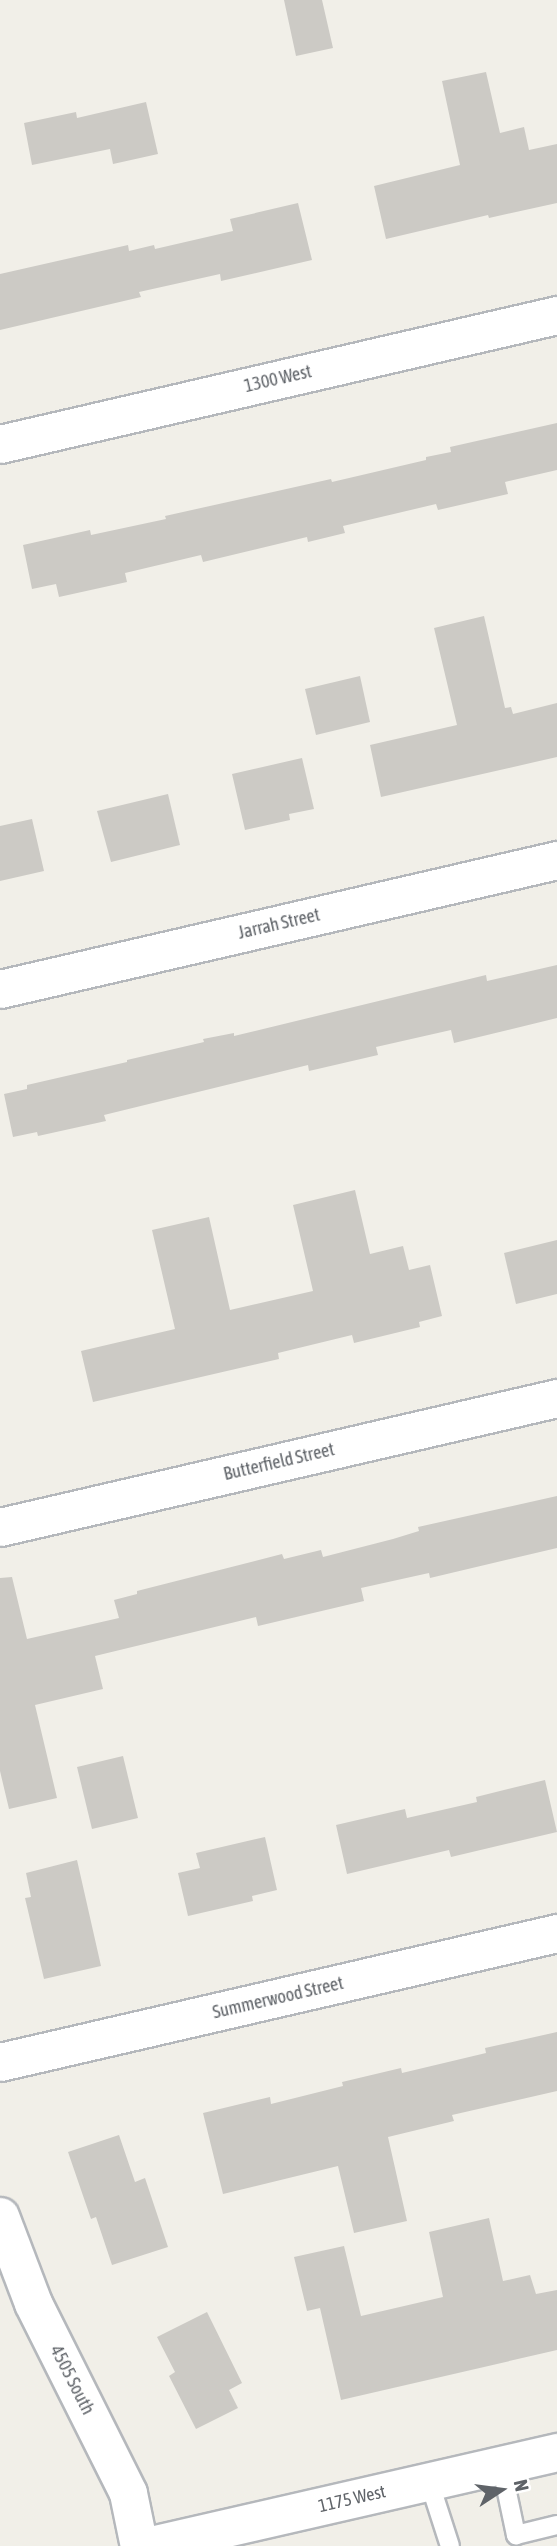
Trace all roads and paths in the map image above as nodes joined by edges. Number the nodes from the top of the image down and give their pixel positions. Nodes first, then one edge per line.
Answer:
1 (557, 314) edge
2 (0, 444) edge
3 (557, 860) edge
4 (0, 989) edge
5 (557, 1398) edge
6 (0, 1527) edge
7 (557, 1933) edge
8 (0, 2063) edge
9 (0, 2216) edge
10 (557, 2452) edge
11 (501, 2464) junction
12 (429, 2481) junction
13 (557, 2525) edge
14 (139, 2546) edge
15 (147, 2546) edge
16 (450, 2546) edge

1 - 2 street, 1300 West
3 - 4 street, Jarrah Street
5 - 6 street, Butterfield Street
7 - 8 street, Summerwood Street
9 - 14 street, 4505 South
10 - 11 street, 1175 West
11 - 12 street, 1175 West
11 - 13 lane
12 - 15 street, 1175 West
12 - 16 lane

